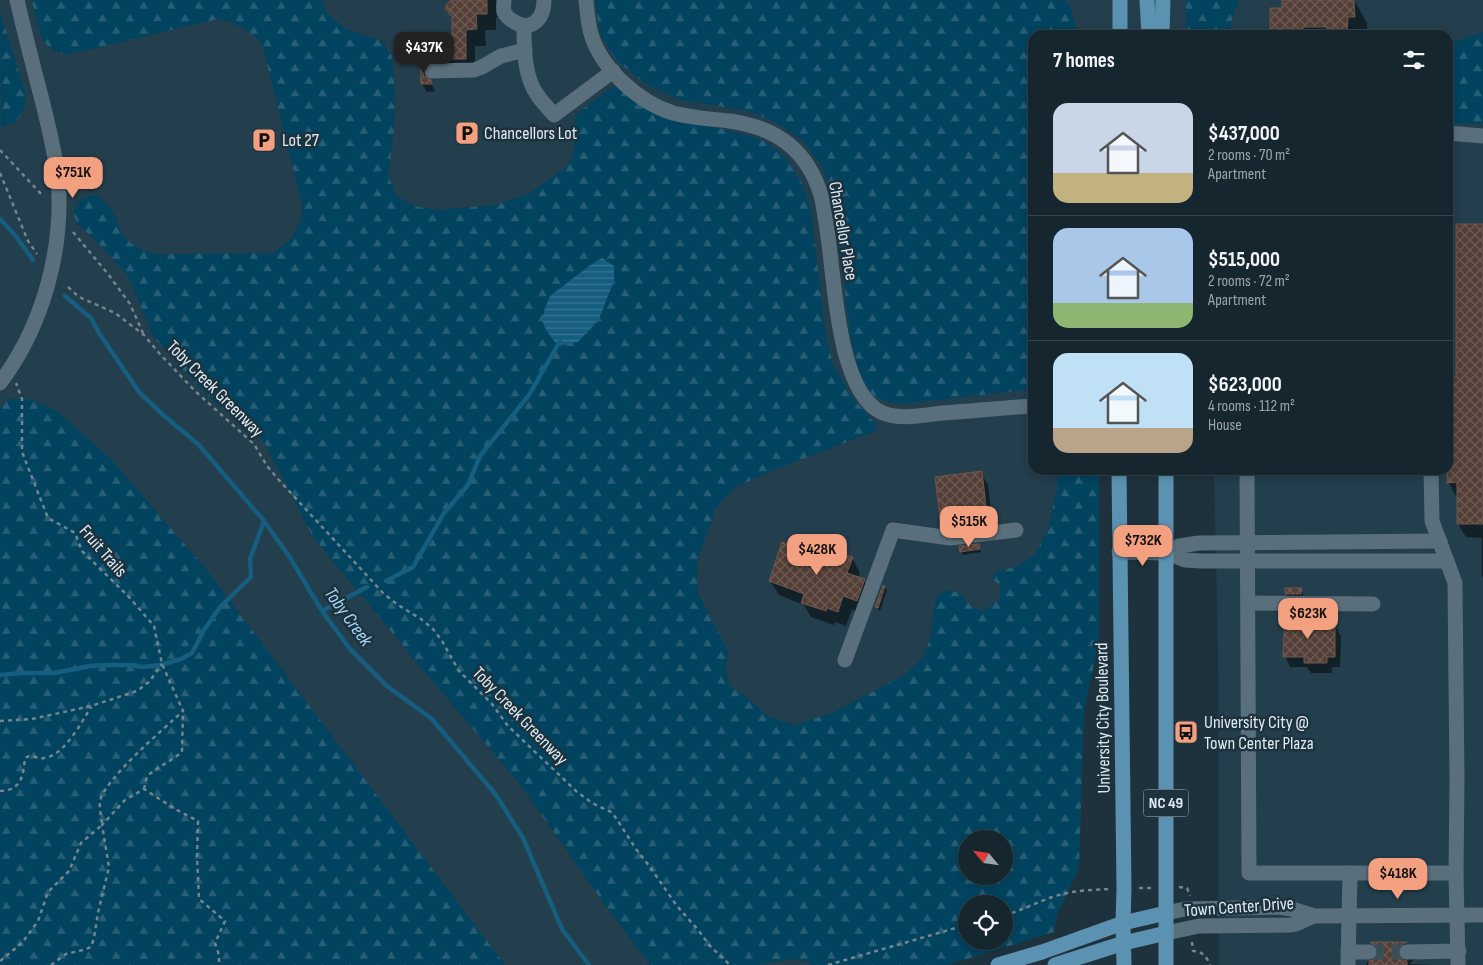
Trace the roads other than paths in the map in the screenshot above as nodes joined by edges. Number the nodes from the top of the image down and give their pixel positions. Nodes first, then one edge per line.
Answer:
1 (17, 0) edge
2 (504, 0) edge
3 (544, 0) edge
4 (586, 0) edge
5 (1120, 0) edge
6 (1147, 0) edge
7 (1163, 0) edge
8 (524, 26) junction
9 (1120, 30) edge
10 (1149, 30) edge
11 (1162, 30) edge
12 (525, 50) junction
13 (432, 71) dead end
14 (613, 71) junction
15 (1453, 133) edge
16 (1483, 136) edge
17 (0, 383) edge
18 (1028, 406) edge
19 (1118, 475) edge
20 (1166, 475) edge
21 (1248, 475) edge
22 (1432, 475) edge
23 (1016, 530) dead end
24 (1248, 542) junction
25 (1440, 542) junction
26 (1119, 552) junction
27 (1167, 553) junction
28 (1447, 561) junction
29 (1248, 562) junction
30 (1249, 603) junction
31 (1373, 604) dead end
32 (845, 660) dead end
33 (1350, 873) junction
34 (1456, 873) junction
35 (1166, 913) junction
36 (1349, 915) junction
37 (1458, 915) junction
38 (1483, 915) edge
39 (1314, 916) junction
40 (1123, 923) junction
41 (1166, 933) junction
42 (1124, 943) junction
43 (1369, 952) tunnel mouth
44 (1407, 952) tunnel mouth
45 (1348, 958) edge
46 (1454, 958) edge
47 (998, 965) edge
48 (1055, 965) edge
49 (1124, 965) edge
50 (1166, 965) edge

1 - 17 street
2 - 8 street
3 - 8 street
4 - 14 street, Chancellor Place
5 - 9 main road
6 - 10 main road
7 - 11 main road
8 - 12 street
12 - 13 street
12 - 14 street
14 - 18 street, Chancellor Place
15 - 16 street
19 - 26 main road, University City Boulevard / NC 49
20 - 27 main road, NC 49
21 - 24 street
22 - 25 street
23 - 32 street
24 - 25 street
24 - 27 street
24 - 29 street
25 - 28 street
26 - 27 street
26 - 40 main road, University City Boulevard / NC 49
27 - 29 street
27 - 35 main road, NC 49
28 - 29 street
28 - 34 street
29 - 30 street
30 - 31 street
30 - 33 street
33 - 34 street
33 - 36 street
34 - 37 street
35 - 39 street, Town Center Drive
35 - 40 main road
35 - 41 main road, NC 49
36 - 37 street, Town Center Drive
36 - 39 street, Town Center Drive
36 - 45 street
37 - 38 street, Town Center Drive
37 - 46 street
39 - 41 street, Town Center Drive
40 - 42 main road, University City Boulevard / NC 49
40 - 47 main road
41 - 42 main road
41 - 50 main road, NC 49
42 - 48 main road
42 - 49 main road, University City Boulevard / NC 49
43 - 45 street
44 - 46 street

